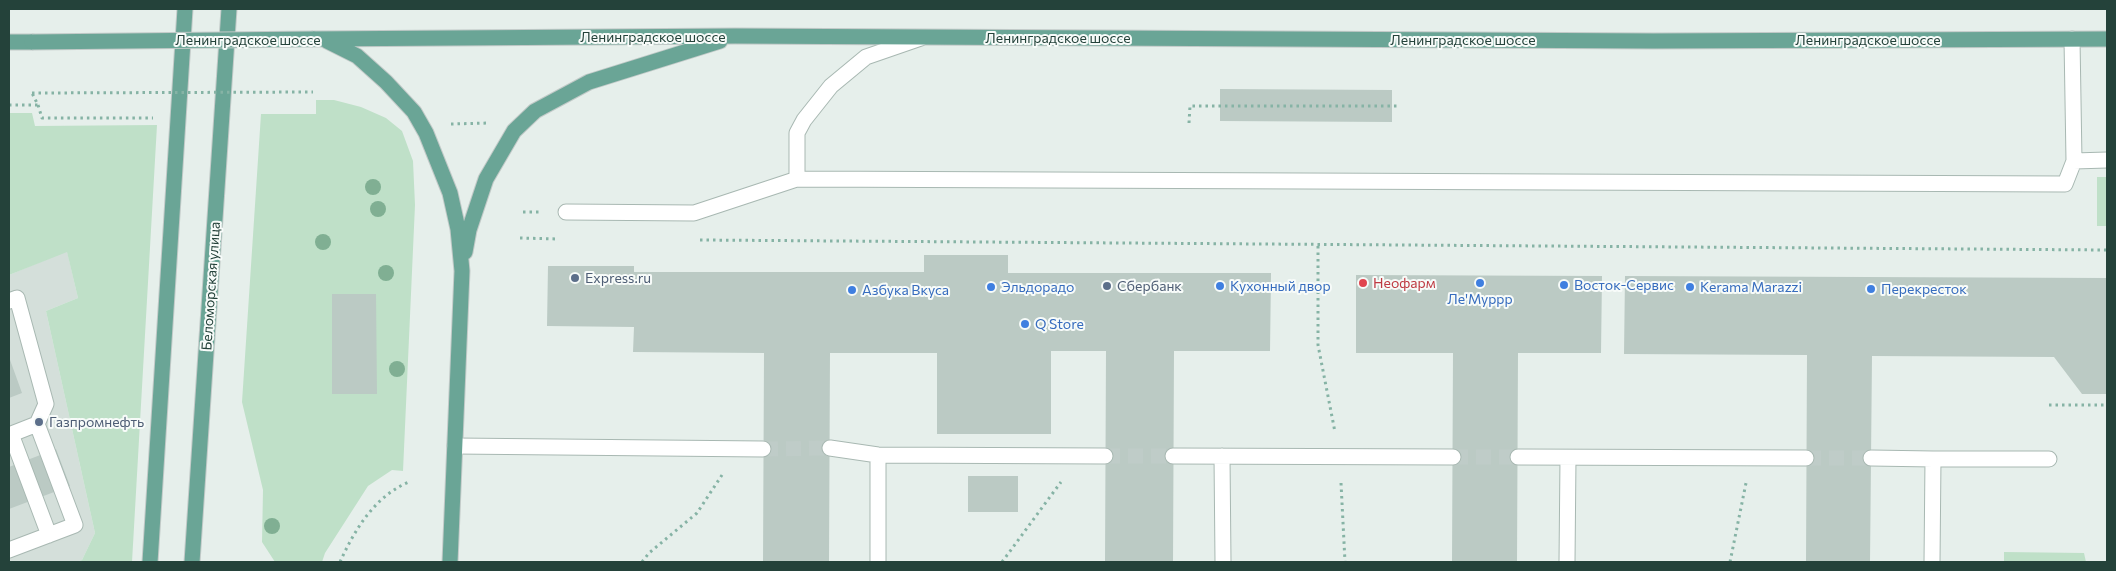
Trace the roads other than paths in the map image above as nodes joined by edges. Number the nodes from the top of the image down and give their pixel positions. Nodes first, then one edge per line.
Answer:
1 (185, 9) edge
2 (230, 9) edge
3 (735, 36) junction
4 (922, 38) junction
5 (318, 39) junction
6 (2072, 39) junction
7 (2107, 40) edge
8 (9, 42) edge
9 (2107, 160) edge
10 (2074, 161) junction
11 (797, 179) junction
12 (566, 212) dead end
13 (462, 271) junction
14 (9, 301) edge
15 (37, 424) junction
16 (10, 434) edge
17 (455, 446) junction
18 (830, 448) tunnel mouth
19 (763, 449) tunnel mouth
20 (878, 455) junction
21 (1105, 456) tunnel mouth
22 (1174, 456) tunnel mouth
23 (1222, 456) junction
24 (1453, 457) tunnel mouth
25 (1518, 457) tunnel mouth
26 (1568, 458) junction
27 (1806, 458) tunnel mouth
28 (1871, 458) tunnel mouth
29 (1933, 459) junction
30 (2049, 459) dead end
31 (49, 535) junction
32 (11, 544) edge
33 (150, 562) edge
34 (192, 562) edge
35 (450, 562) edge
36 (878, 562) edge
37 (1222, 562) edge
38 (1567, 562) edge
39 (1932, 562) edge

1 - 33 main road
2 - 34 main road, Беломорская улица
3 - 4 main road, Ленинградское шоссе
3 - 5 main road, Ленинградское шоссе
3 - 13 main road
4 - 6 main road, Ленинградское шоссе
4 - 11 lane
5 - 8 main road, Ленинградское шоссе, bridge
5 - 13 main road
6 - 7 main road, Ленинградское шоссе
6 - 10 lane
9 - 10 lane
10 - 11 lane
11 - 12 lane
13 - 17 main road
14 - 15 lane
15 - 16 lane
15 - 31 lane
16 - 31 lane
17 - 19 lane
17 - 35 main road
18 - 20 lane
20 - 21 lane
20 - 36 lane
22 - 23 lane
23 - 24 lane
23 - 37 lane
25 - 26 lane
26 - 27 lane
26 - 38 lane
28 - 29 lane
29 - 30 lane
29 - 39 lane
31 - 32 lane

